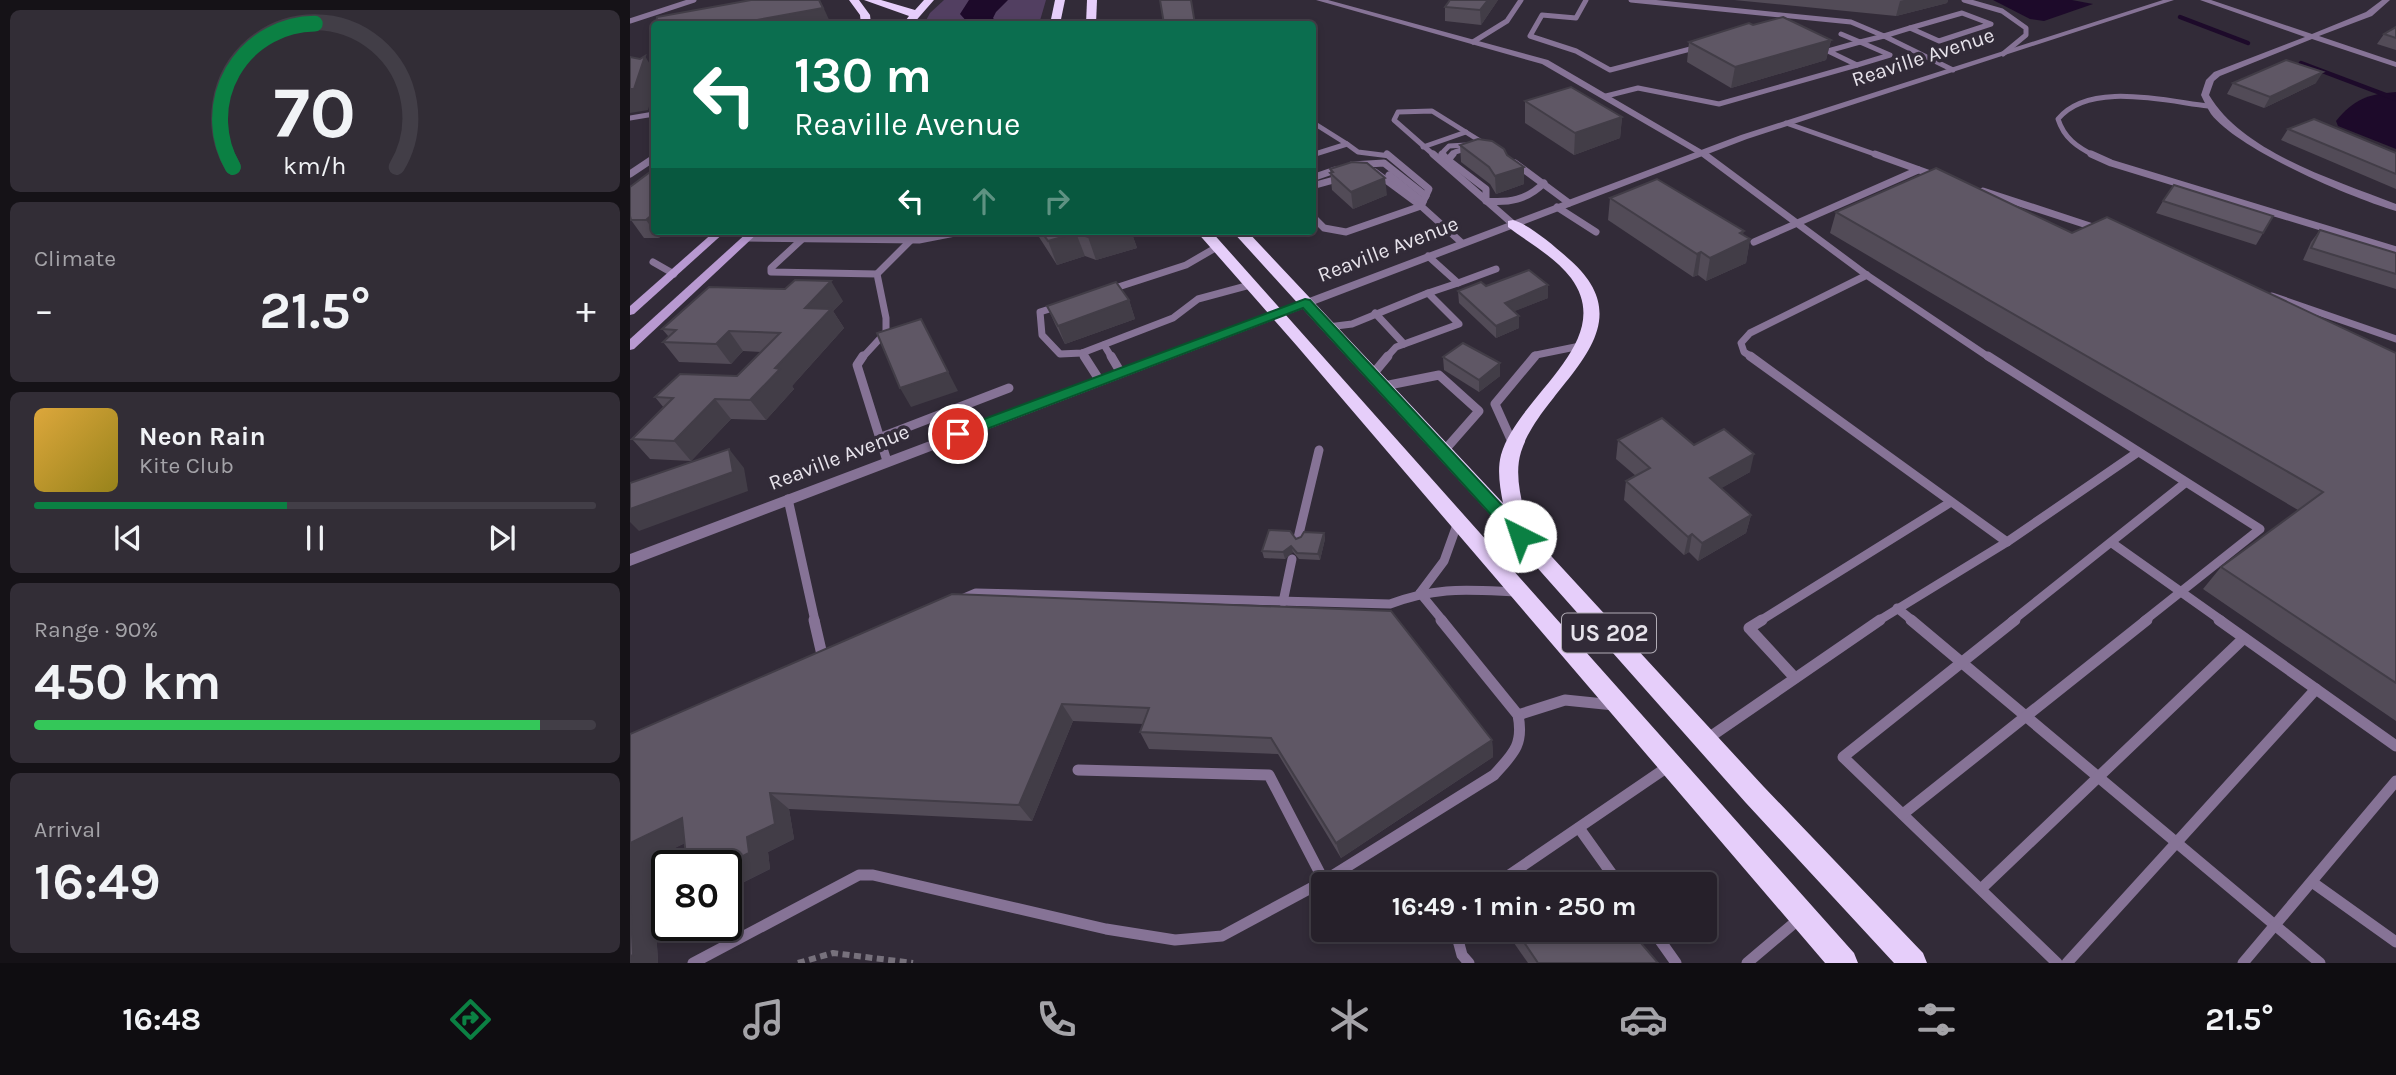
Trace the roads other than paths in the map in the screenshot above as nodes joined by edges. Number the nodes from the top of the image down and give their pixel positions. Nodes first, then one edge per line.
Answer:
1 (694, 0) edge
2 (854, 0) edge
3 (869, 0) edge
4 (929, 0) edge
5 (1060, 0) edge
6 (1092, 0) edge
7 (1320, 0) edge
8 (1521, 0) edge
9 (1586, 0) edge
10 (1631, 0) edge
11 (1964, 0) edge
12 (2170, 0) edge
13 (2204, 0) edge
14 (2386, 0) edge
15 (1072, 2) edge
16 (1987, 6) junction
17 (1962, 13) junction
18 (911, 20) edge
19 (630, 21) edge
20 (866, 21) edge
21 (1056, 21) edge
22 (1057, 21) edge
23 (1091, 21) edge
24 (1910, 28) junction
25 (1841, 34) dead end
26 (1884, 36) junction
27 (2312, 37) junction
28 (1473, 42) junction
29 (1861, 42) junction
30 (1709, 44) edge
31 (2003, 54) junction
32 (1857, 65) junction
33 (2396, 65) edge
34 (1953, 69) junction
35 (1606, 96) junction
36 (2208, 106) junction
37 (651, 114) edge
38 (630, 118) edge
39 (1786, 123) junction
40 (1316, 125) edge
41 (1466, 132) junction
42 (1347, 144) junction
43 (1423, 147) junction
44 (1702, 153) junction
45 (1316, 154) edge
46 (651, 160) edge
47 (1509, 163) edge
48 (1918, 170) junction
49 (630, 174) edge
50 (1339, 174) edge
51 (1943, 178) edge
52 (1316, 181) edge
53 (1542, 182) junction
54 (1979, 190) edge
55 (1424, 201) junction
56 (1486, 201) junction
57 (1569, 203) junction
58 (1557, 207) junction
59 (2396, 208) edge
60 (1316, 220) edge
61 (1513, 224) junction
62 (1796, 224) junction
63 (1596, 232) dead end
64 (2109, 233) edge
65 (717, 235) edge
66 (750, 235) edge
67 (762, 235) edge
68 (808, 235) edge
69 (916, 235) edge
70 (922, 235) edge
71 (948, 235) edge
72 (1206, 235) edge
73 (1243, 235) edge
74 (804, 239) junction
75 (910, 240) junction
76 (1754, 242) dead end
77 (1462, 243) junction
78 (1217, 247) junction
79 (2396, 250) edge
80 (1428, 256) junction
81 (653, 262) dead end
82 (1496, 269) dead end
83 (674, 274) junction
84 (877, 274) junction
85 (1867, 275) junction
86 (1458, 283) junction
87 (1250, 285) junction
88 (1106, 291) edge
89 (2262, 292) edge
90 (1428, 293) junction
91 (1211, 295) joint
92 (1305, 303) junction
93 (1067, 304) edge
94 (630, 312) edge
95 (1278, 313) junction
96 (1375, 313) junction
97 (1328, 327) junction
98 (2396, 339) edge
99 (1404, 344) junction
100 (1104, 345) junction
101 (1585, 345) junction
102 (630, 346) edge
103 (1083, 353) junction
104 (1121, 373) junction
105 (1378, 380) junction
106 (1100, 381) junction
107 (1009, 388) dead end
108 (1495, 404) junction
109 (1479, 411) junction
110 (879, 438) junction
111 (1514, 445) junction
112 (1319, 450) dead end
113 (1443, 452) junction
114 (2138, 452) junction
115 (887, 461) junction
116 (2185, 483) junction
117 (788, 499) junction
118 (1951, 502) junction
119 (1458, 521) junction
120 (1520, 536) junction
121 (1298, 538) edge
122 (2007, 542) junction
123 (2112, 543) junction
124 (1292, 559) dead end
125 (630, 560) edge
126 (2180, 591) junction
127 (1520, 592) junction
128 (1420, 593) junction
129 (1283, 602) junction
130 (953, 603) edge
131 (1897, 608) junction
132 (2244, 638) junction
133 (835, 654) edge
134 (823, 659) junction
135 (1962, 663) junction
136 (810, 665) edge
137 (1796, 678) junction
138 (2316, 688) junction
139 (1618, 706) junction
140 (1518, 715) junction
141 (2026, 716) junction
142 (1706, 740) junction
143 (2396, 746) edge
144 (1671, 765) junction
145 (1078, 770) dead end
146 (2099, 777) junction
147 (2396, 781) edge
148 (1903, 814) junction
149 (1579, 828) junction
150 (2177, 842) junction
151 (1319, 872) edge
152 (1338, 872) edge
153 (1514, 872) edge
154 (1610, 872) edge
155 (2312, 882) junction
156 (1311, 888) edge
157 (1981, 890) junction
158 (1802, 916) junction
159 (2276, 925) junction
160 (1458, 942) edge
161 (1661, 942) edge
162 (2396, 942) edge
163 (693, 963) edge
164 (1469, 963) edge
165 (1676, 963) edge
166 (1747, 963) edge
167 (1844, 963) edge
168 (1913, 963) edge
169 (2057, 963) edge
170 (2067, 963) edge
171 (2243, 963) edge
172 (2319, 963) edge

1 - 19 lane
2 - 20 highway
3 - 18 highway
4 - 18 highway
5 - 21 highway
6 - 23 highway
7 - 28 street
8 - 28 lane
9 - 30 lane
10 - 26 lane
11 - 16 lane
12 - 31 street, Reaville Avenue
13 - 27 street
14 - 27 street
15 - 22 highway
16 - 17 lane
16 - 31 lane
17 - 24 lane
17 - 24 lane
24 - 26 lane
25 - 29 lane
26 - 29 lane
26 - 34 lane
27 - 33 street
27 - 36 street
28 - 35 street
29 - 32 lane
29 - 32 lane
31 - 34 street, Reaville Avenue
32 - 35 lane
34 - 39 street, Reaville Avenue
35 - 44 street
36 - 59 street
36 - 79 lane
37 - 38 lane
39 - 44 street, Reaville Avenue
39 - 48 lane
40 - 42 lane
41 - 43 lane
41 - 43 lane
41 - 56 lane
42 - 45 lane
42 - 55 lane
43 - 56 lane
44 - 57 street, Reaville Avenue
44 - 62 lane
46 - 49 lane
47 - 53 lane
48 - 51 lane
48 - 62 lane
50 - 52 lane
53 - 56 lane
53 - 57 lane
54 - 64 lane
55 - 55 lane
55 - 60 lane
55 - 77 lane
56 - 61 lane
57 - 58 street, Reaville Avenue
58 - 61 street, Reaville Avenue
58 - 63 lane
61 - 77 street, Reaville Avenue
61 - 101 highway
62 - 76 lane
62 - 85 lane
65 - 83 main road
66 - 102 main road
67 - 74 lane
68 - 74 lane
69 - 75 lane
70 - 75 lane
71 - 75 lane
72 - 78 highway, US 202
73 - 92 highway, US 202
74 - 75 lane
74 - 84 lane
75 - 84 lane
77 - 80 street, Reaville Avenue
78 - 87 highway, US 202
78 - 88 lane
80 - 86 lane
80 - 92 street, Reaville Avenue
81 - 83 lane
82 - 86 lane
83 - 94 main road
84 - 110 lane
85 - 114 lane
85 - 118 lane
86 - 90 lane
87 - 91 lane
87 - 95 highway, US 202
89 - 98 lane
90 - 96 lane
90 - 99 lane
91 - 100 lane
92 - 95 street, Reaville Avenue
92 - 97 highway, US 202
93 - 103 lane
95 - 104 street, Reaville Avenue
95 - 119 highway, US 202
96 - 97 lane
96 - 99 lane
97 - 105 highway, US 202
99 - 105 lane
100 - 103 lane
100 - 104 lane
101 - 108 lane
101 - 111 highway
103 - 106 lane
104 - 106 street, Reaville Avenue
105 - 109 lane
105 - 113 highway, US 202
106 - 115 street, Reaville Avenue
107 - 110 lane
108 - 109 lane
108 - 111 lane
109 - 113 lane
110 - 115 lane
111 - 120 highway
112 - 121 lane
113 - 120 highway, US 202
114 - 116 lane
114 - 122 lane
115 - 117 street, Reaville Avenue
116 - 123 lane
116 - 126 lane
117 - 125 street, Reaville Avenue
117 - 134 lane
118 - 122 lane
118 - 137 lane
119 - 127 highway, US 202
119 - 128 lane
120 - 142 highway, US 202
122 - 131 lane
123 - 126 lane
123 - 135 lane
124 - 129 lane
126 - 132 lane
126 - 141 lane
127 - 128 lane
127 - 139 highway, US 202
128 - 129 lane
128 - 140 lane
129 - 130 lane
131 - 135 lane
131 - 137 lane
132 - 138 lane
132 - 146 lane
133 - 134 lane
134 - 136 lane
135 - 141 lane
135 - 148 lane
137 - 142 lane
138 - 143 lane
138 - 150 lane
139 - 140 lane
139 - 144 highway, US 202
140 - 152 lane
141 - 146 lane
141 - 148 lane
142 - 168 highway, US 202
144 - 149 lane
144 - 158 highway, US 202
145 - 151 lane
146 - 150 lane
146 - 157 lane
147 - 155 lane
148 - 157 lane
149 - 153 lane
149 - 154 lane
150 - 159 lane
150 - 170 lane
155 - 159 lane
155 - 162 lane
156 - 163 lane
157 - 169 lane
158 - 166 lane
158 - 167 highway, US 202
159 - 171 lane
159 - 172 lane
160 - 164 lane
161 - 165 lane

